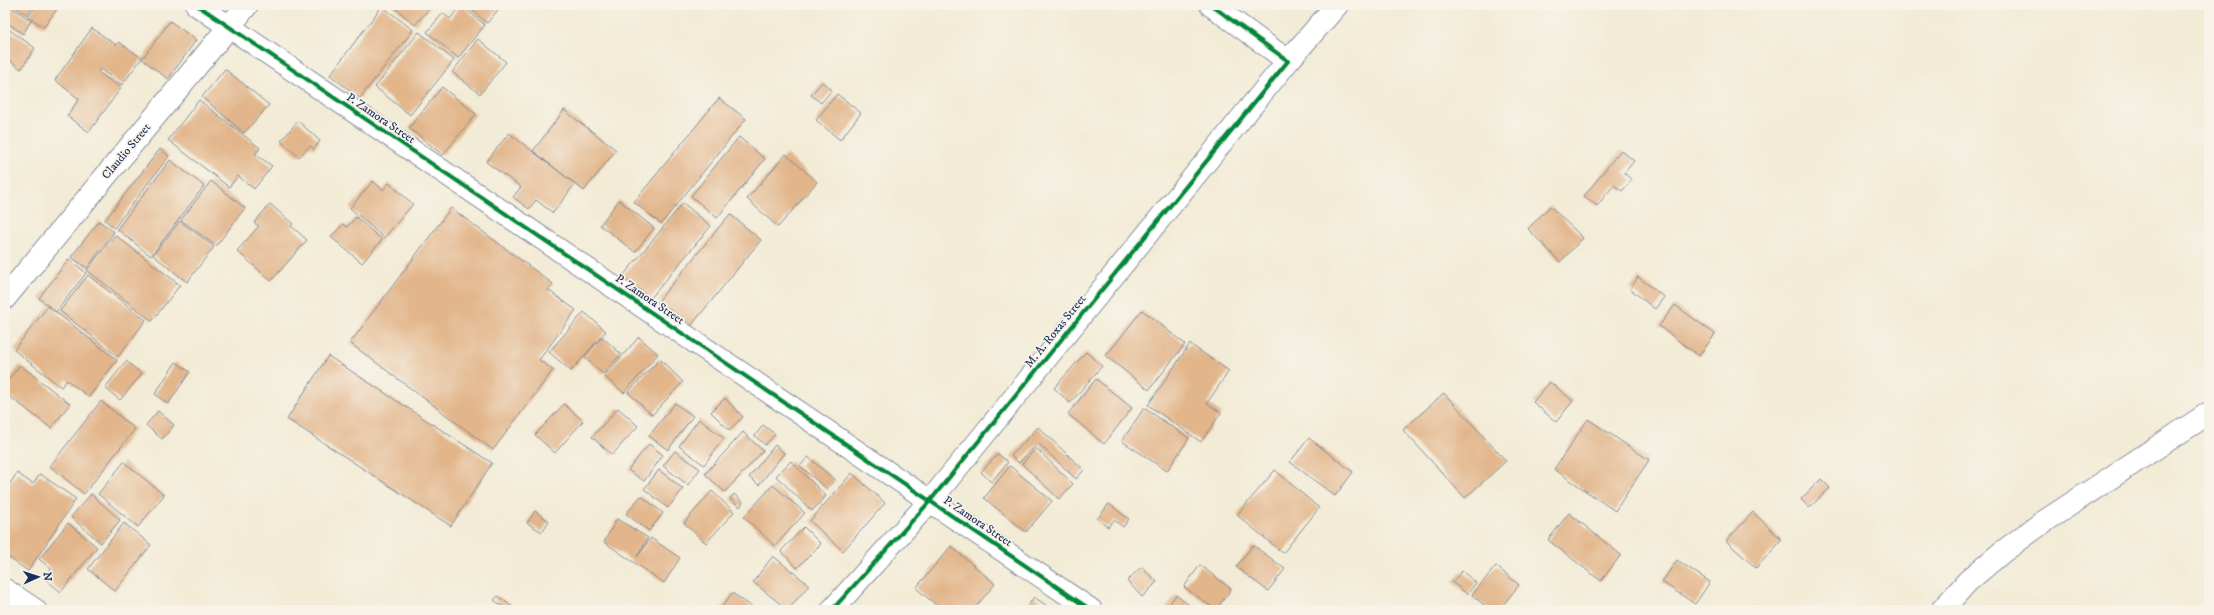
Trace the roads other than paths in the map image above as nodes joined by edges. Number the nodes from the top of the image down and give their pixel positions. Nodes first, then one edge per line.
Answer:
1 (197, 5) edge
2 (248, 5) edge
3 (1211, 5) edge
4 (1337, 5) edge
5 (229, 27) junction
6 (1288, 61) junction
7 (5, 298) edge
8 (2209, 413) edge
9 (930, 501) junction
10 (5, 590) edge
11 (35, 610) edge
12 (832, 610) edge
13 (1091, 610) edge
14 (1942, 610) edge

1 - 5 street, P. Zamora Street
2 - 5 street, Claudio Street
3 - 6 street
4 - 6 street, M. A. Roxas Street
5 - 7 street, Claudio Street
5 - 9 street, P. Zamora Street
6 - 9 street, M. A. Roxas Street
8 - 14 street
9 - 12 street, M. A. Roxas Street
9 - 13 street, P. Zamora Street
10 - 11 street

